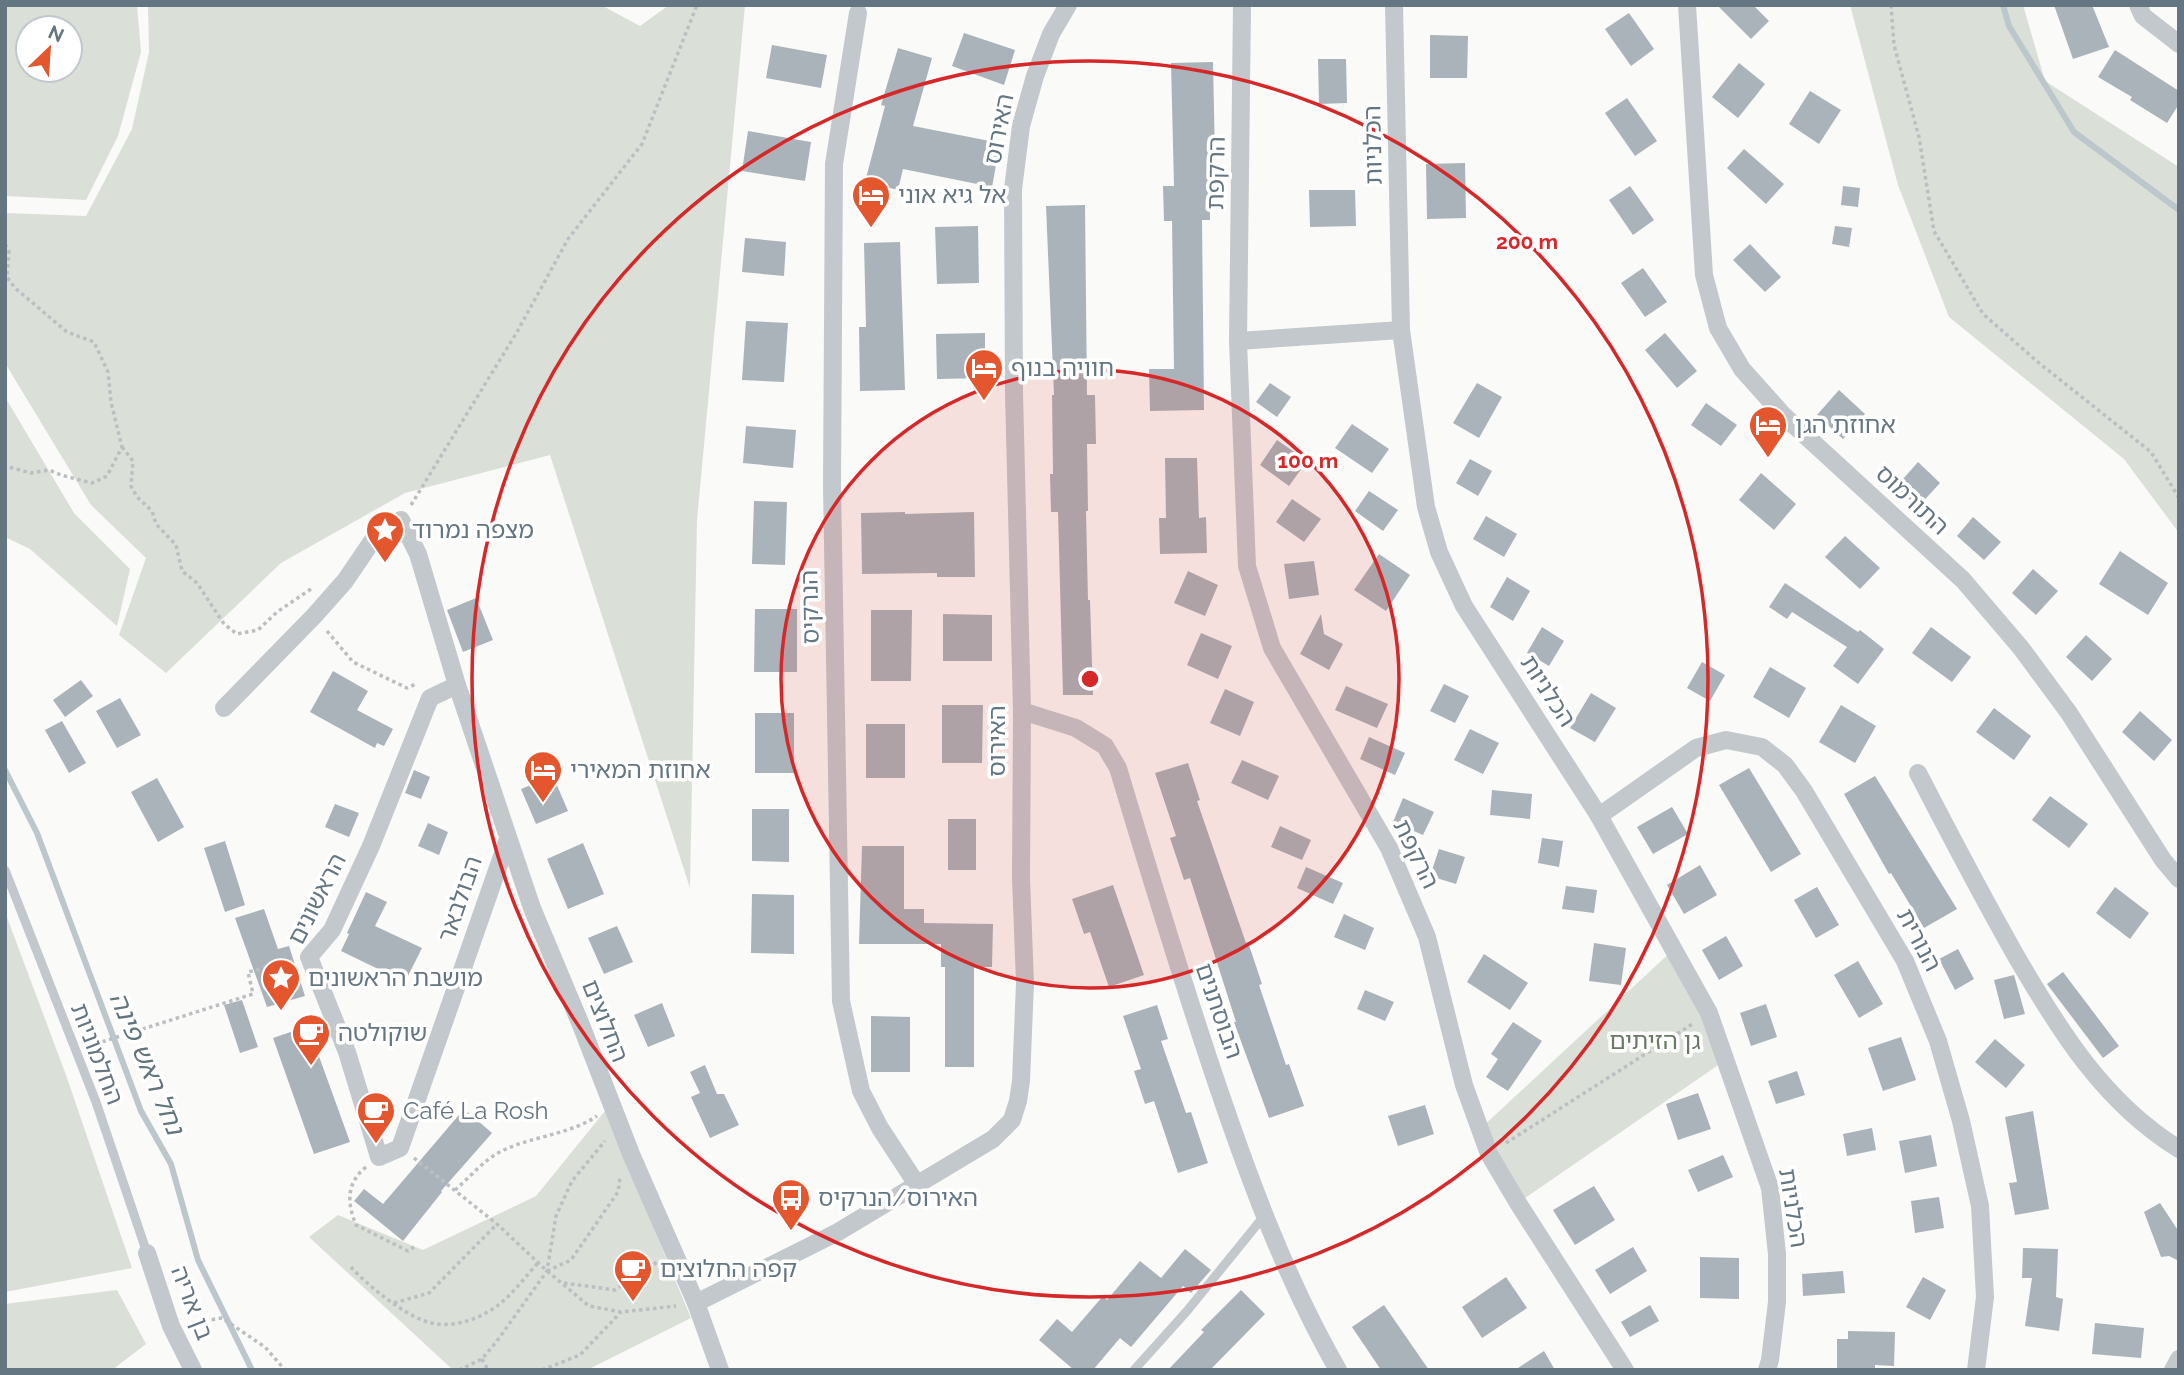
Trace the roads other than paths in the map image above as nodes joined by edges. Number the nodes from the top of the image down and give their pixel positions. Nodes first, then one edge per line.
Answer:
1 (1068, 5) edge
2 (1242, 5) edge
3 (1394, 5) edge
4 (1687, 5) edge
5 (2138, 5) edge
6 (858, 13) dead end
7 (2179, 44) edge
8 (1401, 330) junction
9 (1238, 341) junction
10 (457, 685) junction
11 (224, 708) dead end
12 (1022, 711) junction
13 (1918, 773) dead end
14 (1599, 816) junction
15 (508, 839) junction
16 (5, 870) edge
17 (2179, 879) edge
18 (400, 1148) joint
19 (2179, 1149) edge
20 (916, 1184) junction
21 (1265, 1215) junction
22 (147, 1253) joint
23 (696, 1303) junction
24 (2179, 1359) edge
25 (193, 1370) edge
26 (720, 1370) edge
27 (1134, 1370) edge
28 (1338, 1370) edge
29 (1625, 1370) edge
30 (1767, 1370) edge
31 (1976, 1370) edge
32 (2173, 1370) edge

1 - 12 street, האירוס
2 - 9 street, הרקפת
3 - 8 street, הכלניות
4 - 17 street, התורמוס
5 - 7 street
6 - 20 street, הנרקיס
8 - 9 street
8 - 14 street, הכלניות
9 - 29 street, הרקפת
10 - 11 street, החלוצים
10 - 15 street, החלוצים
10 - 18 street, הראשונים
12 - 20 street, האירוס
12 - 21 street, הבוסתנים
13 - 19 street
14 - 30 street, הכלניות
14 - 31 street, הנורית
15 - 18 street, הבולבאר
15 - 23 street, החלוצים
16 - 22 lane, החלמוניות
20 - 23 street, האירוס
21 - 27 lane
21 - 28 street, הבוסתנים
22 - 25 street, בן אריה
23 - 26 street, החלוצים
24 - 32 street

